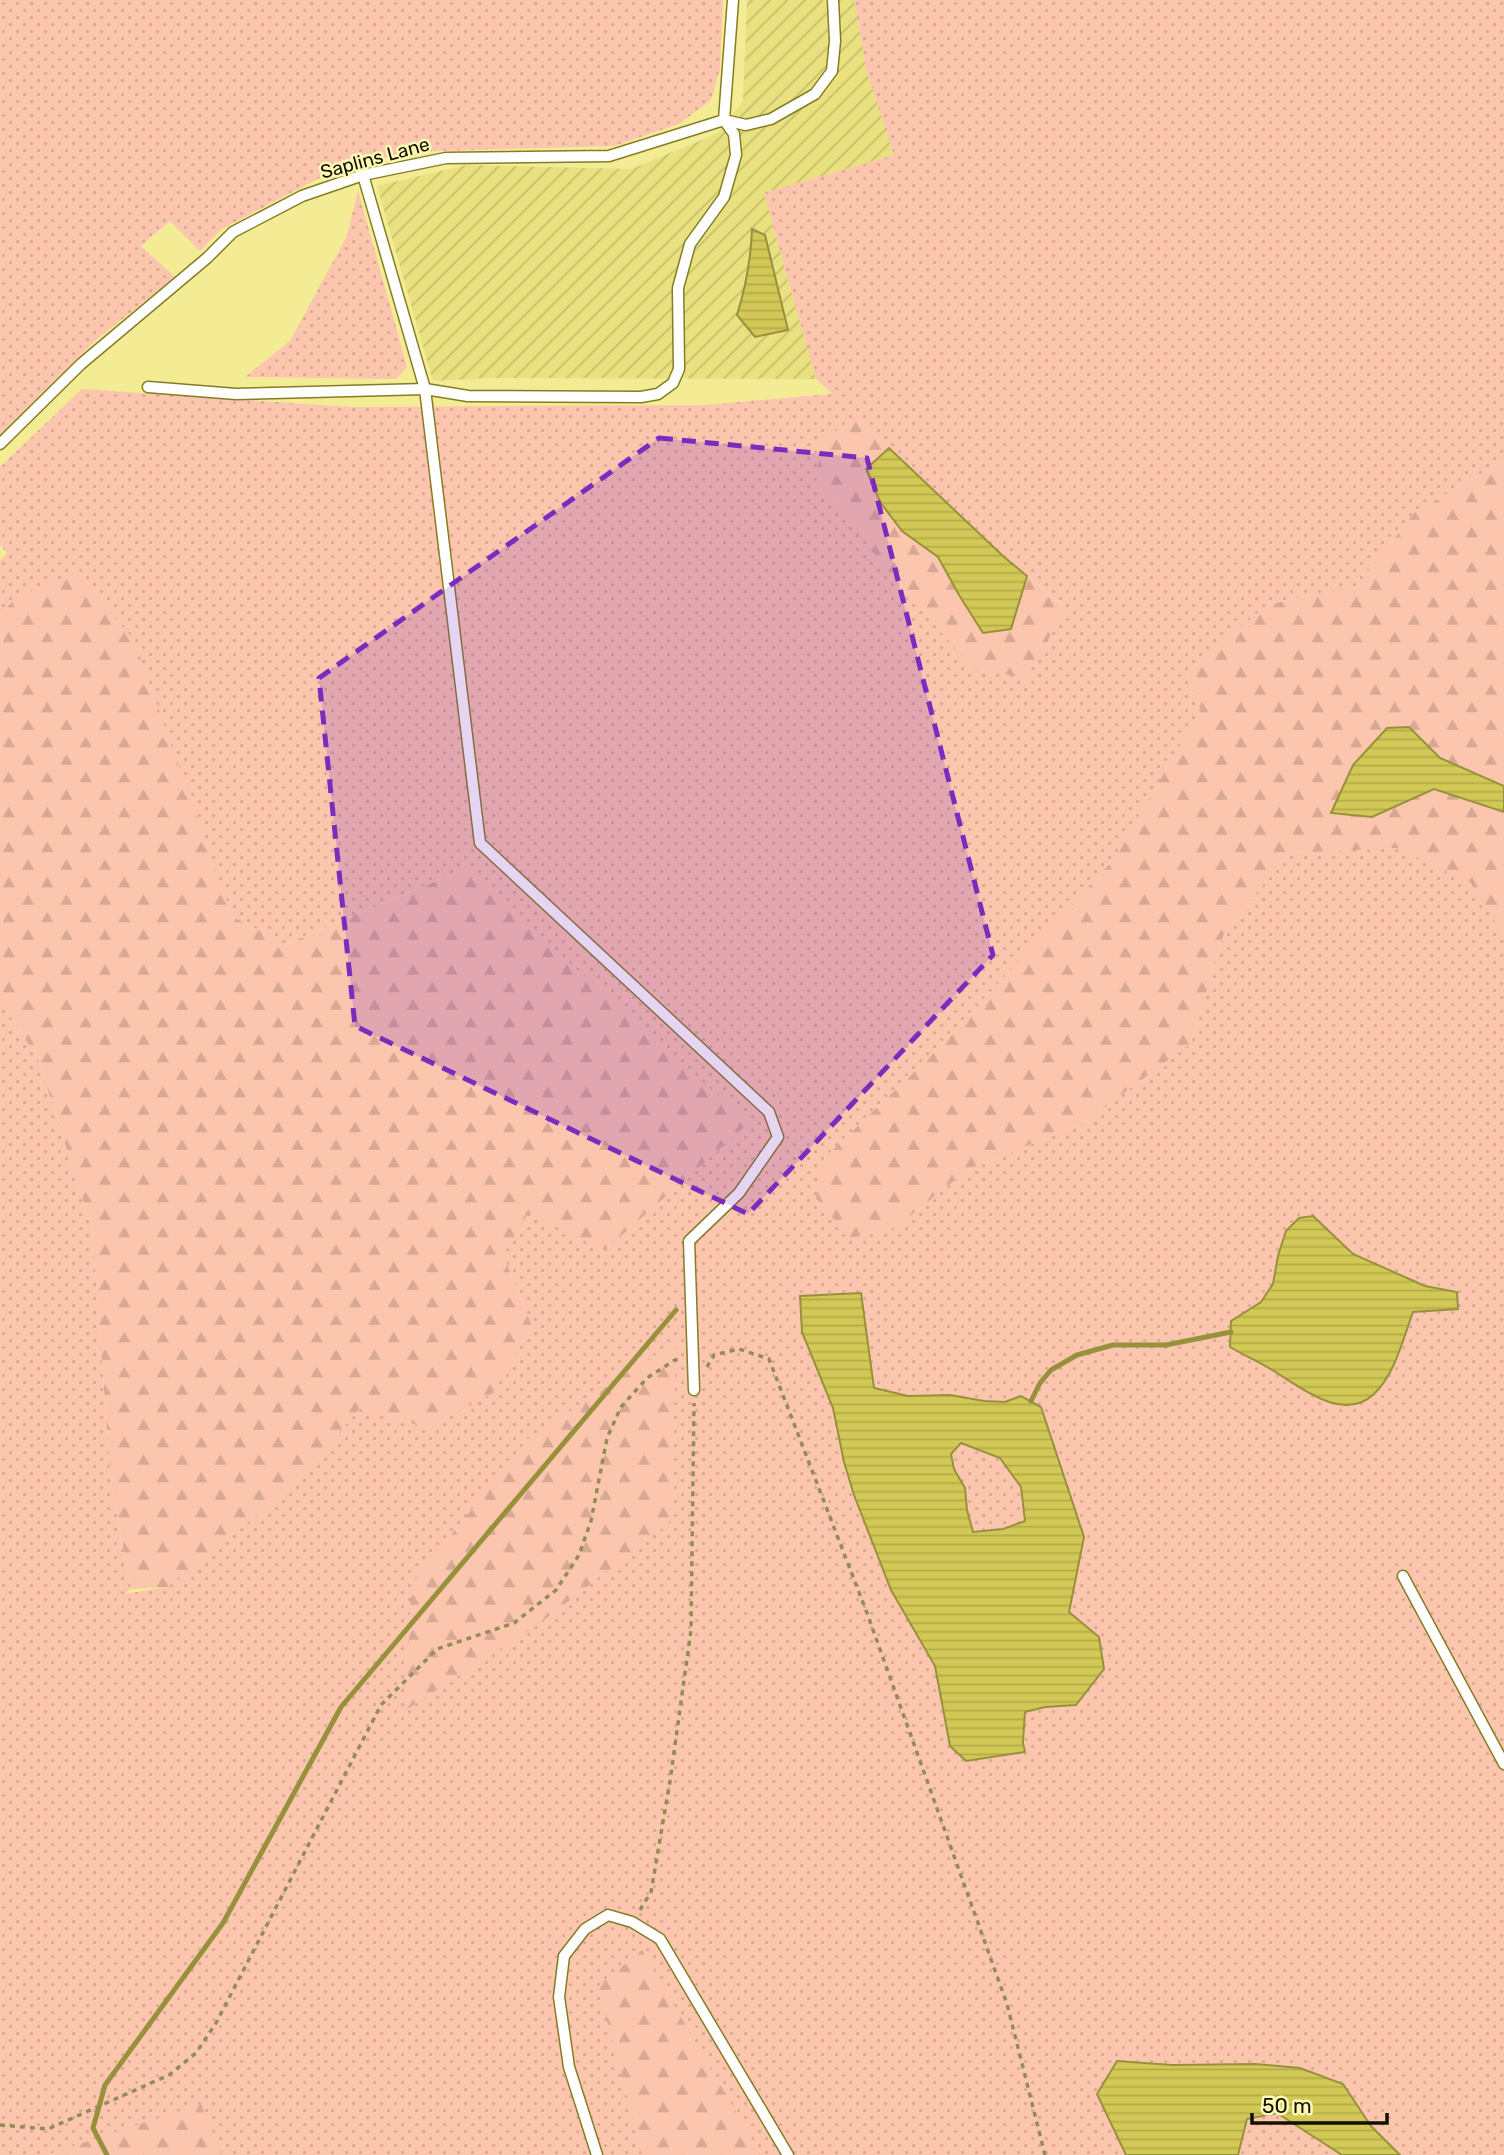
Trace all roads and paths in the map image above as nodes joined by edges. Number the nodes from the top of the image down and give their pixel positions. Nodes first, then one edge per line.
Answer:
1 (733, 0) edge
2 (832, 0) edge
3 (724, 120) junction
4 (363, 175) junction
5 (148, 387) dead end
6 (425, 389) junction
7 (0, 444) edge
8 (693, 1358) junction
9 (707, 1367) dead end
10 (694, 1390) joint
11 (1404, 1576) dead end
12 (1504, 1764) edge
13 (632, 1922) junction
14 (0, 2125) edge
15 (597, 2155) edge
16 (788, 2155) edge
17 (1045, 2155) edge

1 - 3 lane
2 - 3 lane
3 - 4 lane, Saplins Lane
3 - 6 lane
4 - 6 lane
4 - 7 lane, Saplins Lane
5 - 6 lane
6 - 8 lane
8 - 10 lane
8 - 14 path
9 - 17 path
10 - 13 path
11 - 12 lane
13 - 15 lane
13 - 16 lane

